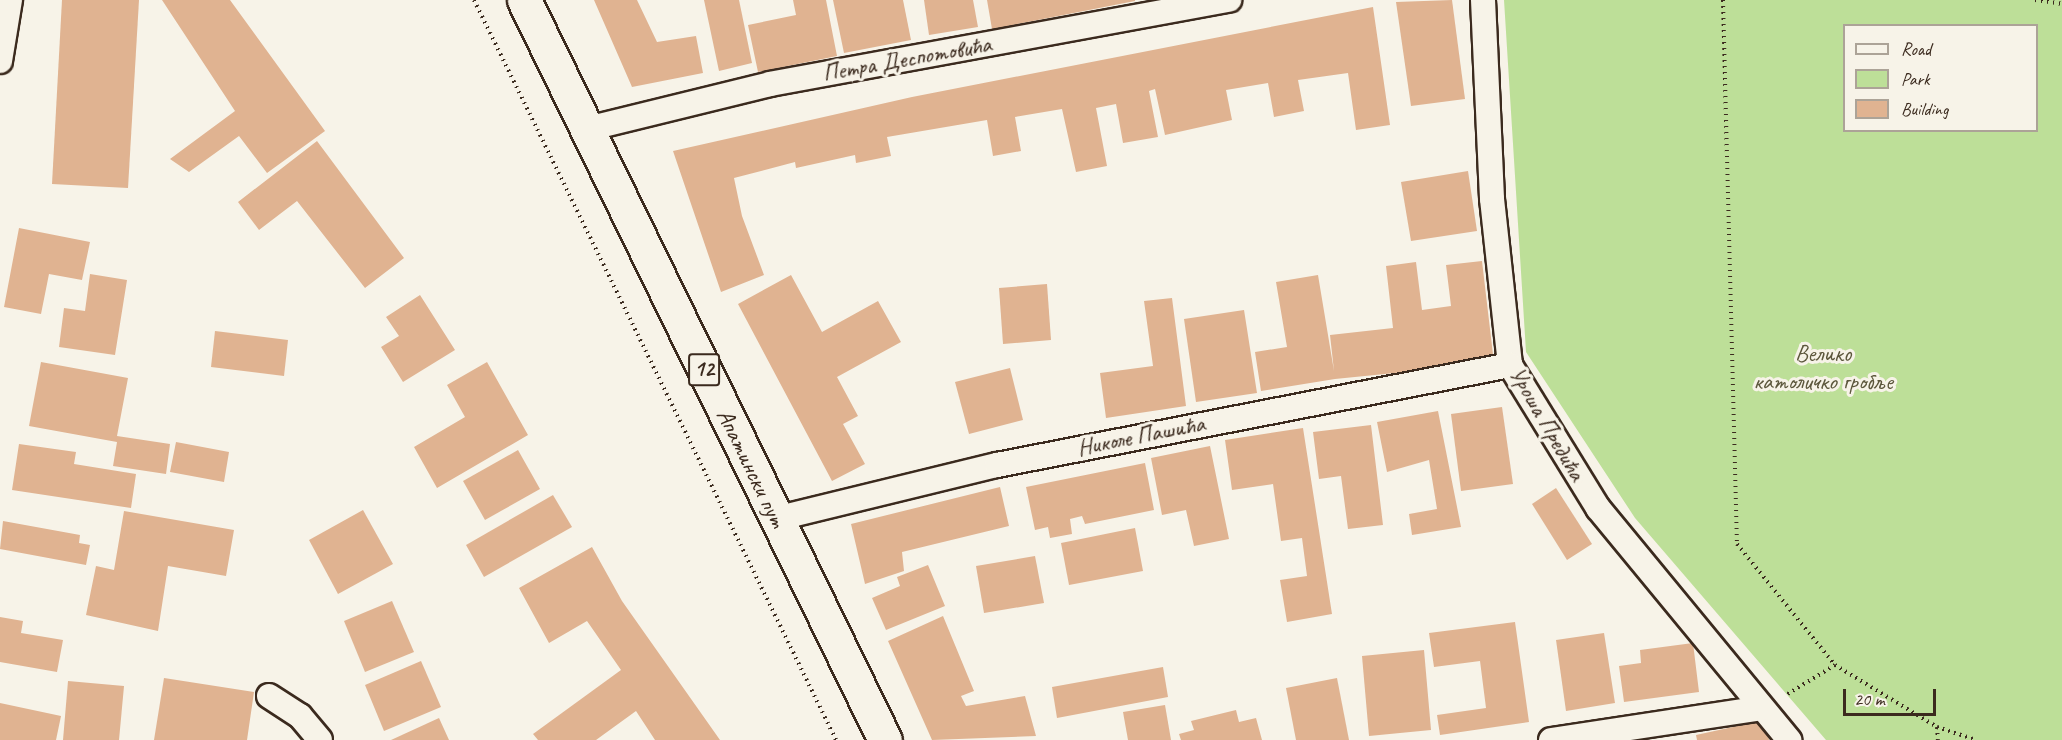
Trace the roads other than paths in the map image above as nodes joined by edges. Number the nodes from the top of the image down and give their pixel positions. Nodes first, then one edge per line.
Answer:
1 (10, 0) edge
2 (524, 0) edge
3 (1229, 0) edge
4 (1483, 0) edge
5 (0, 61) edge
6 (587, 129) junction
7 (1510, 365) junction
8 (775, 519) junction
9 (269, 696) dead end
10 (1762, 708) junction
11 (320, 740) edge
12 (885, 740) edge
13 (1551, 740) edge
14 (1789, 740) edge

1 - 5 street
2 - 6 main road, Апатински пут / 12
3 - 6 street, Петра Деспотовића
4 - 7 street, Уроша Предића
6 - 8 main road, Апатински пут / 12
7 - 8 street, Николе Пашића
7 - 10 street, Уроша Предића
8 - 12 main road, Апатински пут / 12
9 - 11 street
10 - 13 street
10 - 14 street, Уроша Предића

